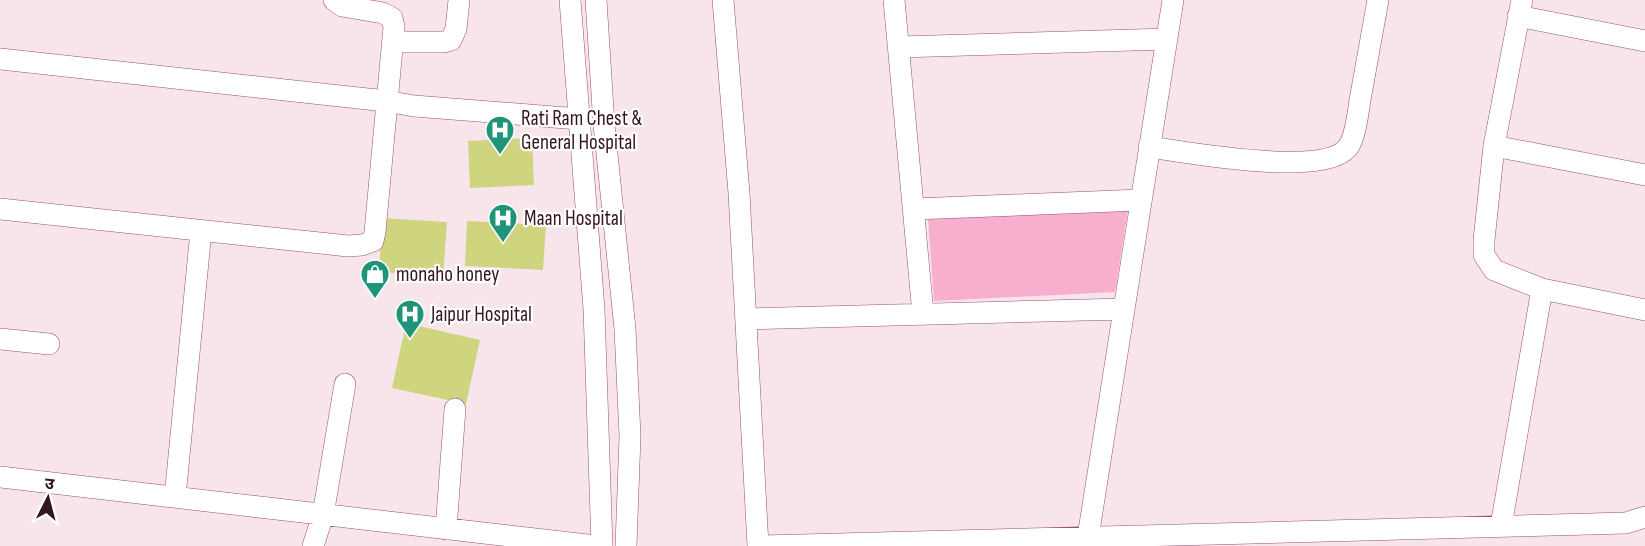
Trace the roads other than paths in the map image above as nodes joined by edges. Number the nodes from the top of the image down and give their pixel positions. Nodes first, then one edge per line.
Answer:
1 (334, 0) edge
2 (459, 0) edge
3 (570, 0) edge
4 (596, 0) edge
5 (723, 0) edge
6 (894, 0) edge
7 (1173, 0) edge
8 (1378, 0) edge
9 (1520, 8) edge
10 (1167, 39) junction
11 (1645, 41) edge
12 (394, 42) junction
13 (899, 47) junction
14 (0, 59) edge
15 (386, 101) junction
16 (579, 119) junction
17 (1494, 146) junction
18 (1149, 147) junction
19 (1645, 175) edge
20 (1141, 200) junction
21 (0, 209) edge
22 (914, 209) junction
23 (201, 231) junction
24 (1542, 290) junction
25 (1124, 309) junction
26 (1645, 310) edge
27 (923, 314) junction
28 (746, 319) junction
29 (0, 339) edge
30 (49, 344) dead end
31 (345, 384) dead end
32 (455, 409) dead end
33 (0, 477) edge
34 (175, 498) junction
35 (323, 515) junction
36 (1645, 517) edge
37 (1501, 526) junction
38 (456, 535) edge
39 (1088, 537) junction
40 (313, 546) edge
41 (596, 546) edge
42 (602, 546) edge
43 (626, 546) edge
44 (758, 546) edge
45 (762, 546) edge

1 - 12 street
2 - 12 street
3 - 16 street
4 - 43 street
5 - 28 street
6 - 13 street
7 - 10 street
8 - 18 street
9 - 11 street
9 - 17 street
10 - 13 street
10 - 18 street
12 - 15 street
13 - 22 street
14 - 15 street
15 - 16 street
15 - 23 street
16 - 42 street
17 - 19 street
17 - 24 street
18 - 20 street
20 - 22 street
20 - 25 street
21 - 23 street
22 - 27 street
23 - 34 street
24 - 26 street
24 - 37 street
25 - 27 street
25 - 39 street
27 - 28 street
28 - 44 street
29 - 30 street
31 - 35 street
32 - 38 street
33 - 34 street
34 - 35 street
35 - 38 street
35 - 40 street
36 - 37 street
37 - 39 street
38 - 41 street
39 - 45 street

